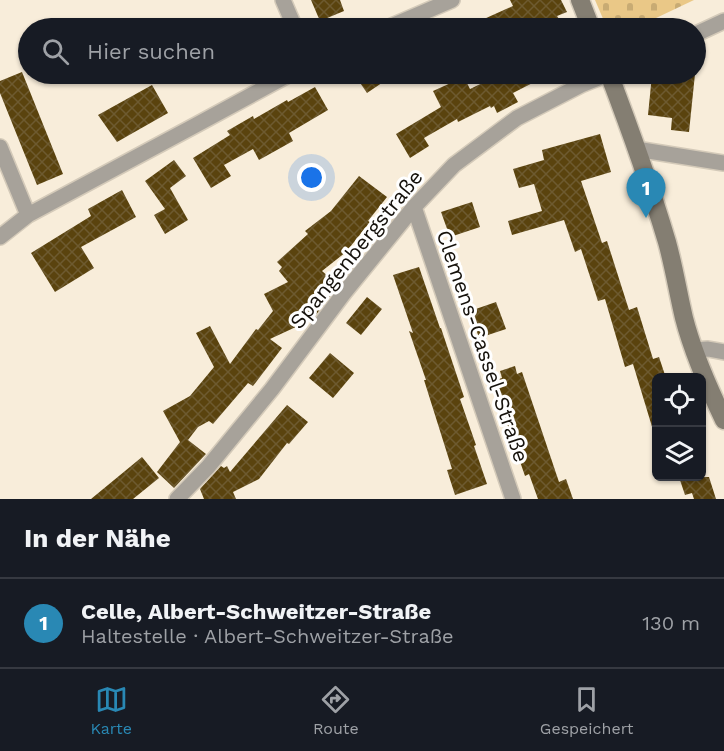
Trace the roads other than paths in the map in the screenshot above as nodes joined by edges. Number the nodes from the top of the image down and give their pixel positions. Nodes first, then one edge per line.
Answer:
1 (283, 0) edge
2 (452, 0) edge
3 (580, 0) edge
4 (291, 18) edge
5 (410, 18) edge
6 (587, 18) edge
7 (724, 21) edge
8 (706, 29) edge
9 (272, 84) edge
10 (583, 84) edge
11 (612, 84) edge
12 (0, 147) edge
13 (636, 149) junction
14 (724, 163) edge
15 (414, 207) junction
16 (28, 215) junction
17 (0, 237) edge
18 (694, 350) junction
19 (724, 352) edge
20 (724, 420) edge
21 (177, 499) edge
22 (513, 499) edge

1 - 4 street
2 - 5 street
3 - 6 street
7 - 8 street
9 - 16 street
10 - 15 street, Spangenbergstraße
11 - 13 street
12 - 16 street
13 - 14 street
13 - 18 street
15 - 21 street, Spangenbergstraße
15 - 22 street, Clemens-Cassel-Straße
16 - 17 street
18 - 19 street
18 - 20 street

